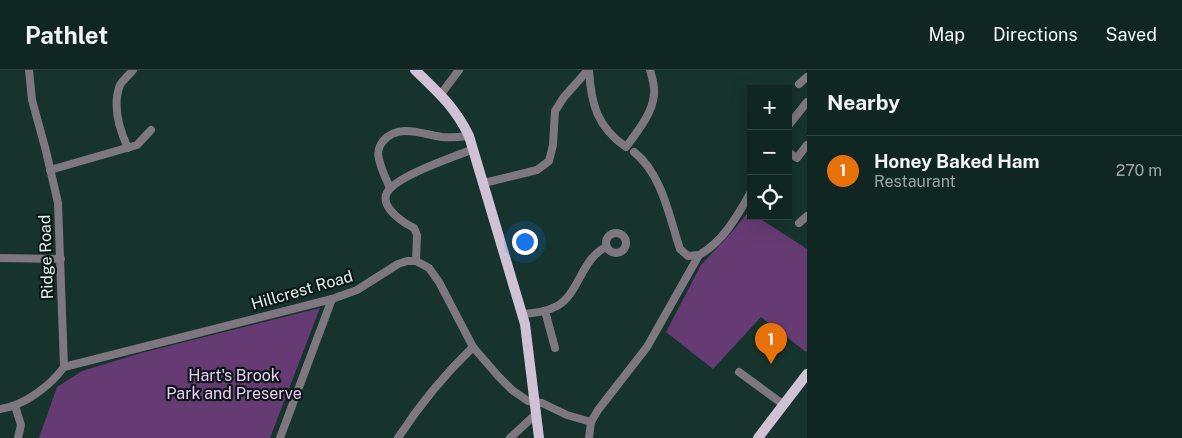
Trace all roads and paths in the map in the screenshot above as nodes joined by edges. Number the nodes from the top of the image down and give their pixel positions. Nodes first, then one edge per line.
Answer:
1 (29, 70) edge
2 (133, 70) edge
3 (415, 70) edge
4 (459, 70) edge
5 (589, 70) edge
6 (650, 70) edge
7 (807, 77) edge
8 (799, 84) dead end
9 (441, 94) junction
10 (807, 102) edge
11 (792, 121) edge
12 (151, 130) dead end
13 (469, 136) junction
14 (807, 145) edge
15 (128, 148) junction
16 (473, 149) junction
17 (634, 152) dead end
18 (792, 155) edge
19 (50, 170) junction
20 (484, 183) junction
21 (390, 188) junction
22 (747, 199) edge
23 (807, 216) edge
24 (799, 223) dead end
25 (606, 247) dead end
26 (699, 255) junction
27 (0, 258) edge
28 (61, 259) junction
29 (416, 261) junction
30 (332, 299) junction
31 (545, 311) junction
32 (522, 314) junction
33 (473, 347) junction
34 (555, 348) dead end
35 (64, 367) junction
36 (739, 372) dead end
37 (807, 374) edge
38 (535, 402) junction
39 (784, 405) junction
40 (15, 406) junction
41 (0, 409) edge
42 (535, 415) junction
43 (591, 422) junction
44 (18, 438) edge
45 (280, 438) edge
46 (398, 438) edge
47 (510, 438) edge
48 (539, 438) edge
49 (589, 438) edge
50 (758, 438) edge

1 - 19 street, Ridge Road
2 - 15 street
3 - 9 main road
4 - 9 street
5 - 6 street
5 - 20 street
7 - 8 street
9 - 13 main road
10 - 11 street
12 - 15 street
13 - 16 main road
13 - 21 street
14 - 18 street
15 - 19 street
16 - 20 main road
16 - 21 street
17 - 26 street
19 - 28 street, Ridge Road
20 - 32 main road
21 - 29 street
22 - 26 street
23 - 24 street
25 - 31 street
26 - 43 street
27 - 28 street
28 - 35 street, Ridge Road
29 - 30 street, Hillcrest Road
29 - 33 street
30 - 35 street, Hillcrest Road
30 - 45 street
31 - 32 street
31 - 34 street
32 - 38 main road
33 - 38 street
33 - 46 street
35 - 40 street
36 - 39 street
37 - 39 main road
38 - 42 main road
38 - 43 street
39 - 50 main road
40 - 41 street
40 - 44 street
42 - 47 street
42 - 48 main road
43 - 49 street

